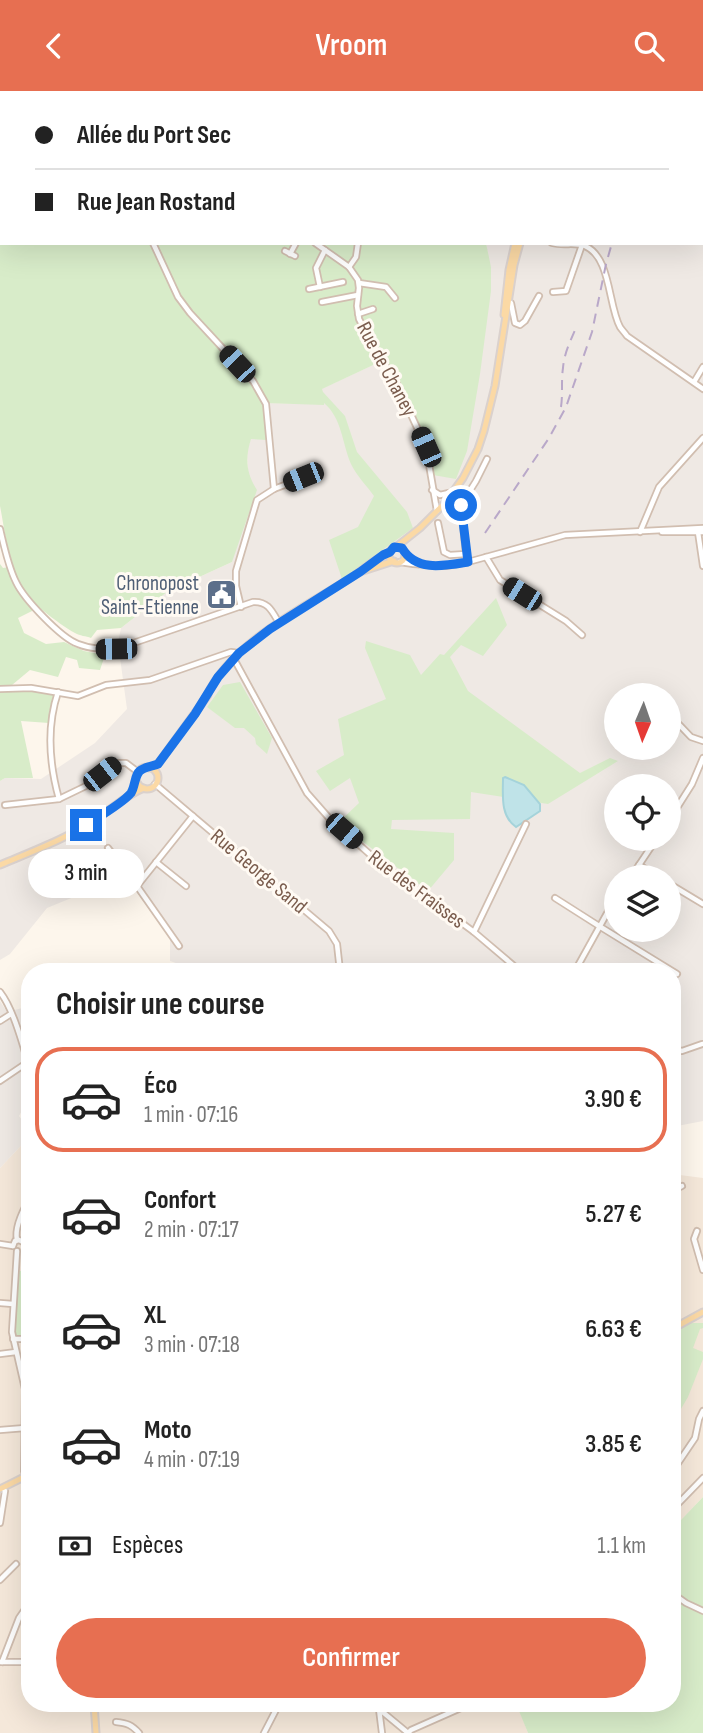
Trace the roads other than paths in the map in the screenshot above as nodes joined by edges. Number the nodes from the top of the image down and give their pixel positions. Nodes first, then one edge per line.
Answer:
1 (154, 245) edge
2 (295, 245) edge
3 (318, 245) edge
4 (358, 245) edge
5 (517, 245) edge
6 (518, 245) edge
7 (582, 245) joint
8 (325, 250) junction
9 (290, 254) dead end
10 (349, 267) junction
11 (343, 282) dead end
12 (359, 283) junction
13 (320, 287) junction
14 (309, 289) dead end
15 (553, 292) dead end
16 (358, 295) junction
17 (539, 296) dead end
18 (395, 298) dead end
19 (322, 302) dead end
20 (508, 302) junction
21 (373, 309) dead end
22 (358, 314) junction
23 (703, 367) edge
24 (694, 382) junction
25 (703, 389) edge
26 (703, 438) edge
27 (487, 459) dead end
28 (308, 476) dead end
29 (274, 489) junction
30 (432, 490) junction
31 (454, 492) junction
32 (437, 512) junction
33 (438, 523) dead end
34 (0, 529) edge
35 (701, 530) edge
36 (640, 532) junction
37 (406, 539) junction
38 (396, 547) junction
39 (390, 552) junction
40 (404, 552) junction
41 (466, 554) junction
42 (486, 557) junction
43 (397, 562) junction
44 (468, 562) junction
45 (419, 564) junction
46 (703, 566) edge
47 (360, 572) junction
48 (241, 607) junction
49 (279, 623) junction
50 (582, 635) dead end
51 (239, 653) junction
52 (234, 659) junction
53 (0, 689) edge
54 (58, 692) junction
55 (681, 727) edge
56 (703, 741) edge
57 (703, 758) edge
58 (158, 764) junction
59 (149, 768) junction
60 (138, 772) junction
61 (157, 775) junction
62 (136, 781) junction
63 (155, 784) junction
64 (144, 788) junction
65 (130, 794) junction
66 (59, 799) junction
67 (681, 801) edge
68 (5, 805) dead end
69 (193, 816) junction
70 (527, 824) dead end
71 (108, 848) dead end
72 (648, 851) edge
73 (156, 862) junction
74 (0, 865) edge
75 (639, 865) edge
76 (137, 886) junction
77 (186, 886) dead end
78 (681, 891) edge
79 (555, 898) dead end
80 (703, 904) edge
81 (604, 917) edge
82 (599, 926) junction
83 (474, 932) junction
84 (179, 946) dead end
85 (339, 963) edge
86 (511, 963) edge
87 (579, 963) edge
88 (659, 963) edge
89 (0, 992) edge
90 (11, 1014) junction
91 (0, 1021) edge
92 (21, 1042) edge
93 (702, 1044) edge
94 (681, 1051) edge
95 (21, 1067) edge
96 (0, 1081) edge
97 (21, 1215) edge
98 (697, 1231) dead end
99 (17, 1240) junction
100 (21, 1241) edge
101 (0, 1244) edge
102 (13, 1246) junction
103 (17, 1251) junction
104 (21, 1251) edge
105 (703, 1270) edge
106 (0, 1303) edge
107 (13, 1304) junction
108 (703, 1312) edge
109 (681, 1326) edge
110 (13, 1339) junction
111 (21, 1339) edge
112 (16, 1352) junction
113 (0, 1354) edge
114 (21, 1373) edge
115 (703, 1411) edge
116 (21, 1428) edge
117 (0, 1430) edge
118 (681, 1459) edge
119 (21, 1478) edge
120 (703, 1478) edge
121 (1, 1488) edge
122 (681, 1501) edge
123 (0, 1523) edge
124 (16, 1564) dead end
125 (0, 1580) edge
126 (681, 1599) edge
127 (703, 1611) edge
128 (21, 1615) edge
129 (1, 1662) edge
130 (21, 1662) edge
131 (95, 1712) edge
132 (275, 1712) edge
133 (379, 1712) edge
134 (383, 1712) edge
135 (452, 1712) edge
136 (117, 1722) dead end
137 (96, 1733) edge
138 (139, 1733) edge
139 (264, 1733) edge
140 (382, 1733) edge
141 (408, 1733) edge

1 - 29 street
2 - 9 street
3 - 8 street
4 - 10 street
5 - 20 main road
6 - 20 main road
7 - 15 street
7 - 24 street
8 - 10 street
8 - 13 street
10 - 12 street
11 - 13 street
12 - 16 street, Rue de Chaney
12 - 18 street
13 - 14 street
16 - 19 street
16 - 22 street, Rue de Chaney
17 - 20 street
20 - 31 main road
21 - 22 street
22 - 30 street, Rue de Chaney
23 - 24 street
24 - 25 street
26 - 36 street
27 - 41 street
28 - 29 street
29 - 48 street
30 - 31 street
30 - 32 street, Rue de Chaney
31 - 32 main road
32 - 37 main road
33 - 41 street
34 - 48 street
35 - 36 street
35 - 46 street
36 - 42 street
37 - 38 main road
37 - 40 main road
38 - 39 main road
38 - 40 main road
39 - 43 main road
39 - 47 main road
40 - 43 main road
40 - 45 street
41 - 44 street
42 - 44 street
42 - 50 street
43 - 45 street
43 - 47 main road
44 - 45 street
47 - 49 main road
48 - 49 street
49 - 51 main road
51 - 52 main road
51 - 54 street
52 - 58 main road
52 - 83 street, Rue des Fraisses
53 - 54 street
54 - 66 street
55 - 56 street
57 - 67 street
58 - 59 main road
58 - 61 main road
59 - 60 main road
59 - 61 main road
60 - 62 main road
60 - 66 street
61 - 63 main road
62 - 64 main road
62 - 65 main road
63 - 64 main road
63 - 69 street, Rue George Sand
64 - 65 main road
65 - 74 main road
66 - 68 street
69 - 73 street
69 - 85 street, Rue George Sand
70 - 83 street
71 - 76 street
72 - 75 street
73 - 76 street
73 - 77 street
76 - 84 street
78 - 80 street
79 - 82 street
81 - 82 street
82 - 87 street
82 - 88 street
83 - 86 street, Rue des Fraisses
89 - 90 street
90 - 91 street
90 - 92 street
93 - 94 street
95 - 96 street
97 - 99 street
98 - 105 street
99 - 100 street
99 - 102 street
101 - 102 street
102 - 103 street
103 - 104 street
103 - 107 street
106 - 107 street
107 - 110 street
108 - 109 main road
110 - 111 street
110 - 112 street
112 - 113 street
112 - 114 street
115 - 118 street
116 - 117 street
119 - 121 main road
120 - 122 street
121 - 123 street
124 - 125 street
126 - 127 street
128 - 129 street
129 - 130 street
131 - 137 main road
132 - 139 street
133 - 140 street
134 - 141 street
135 - 141 street
136 - 138 street

